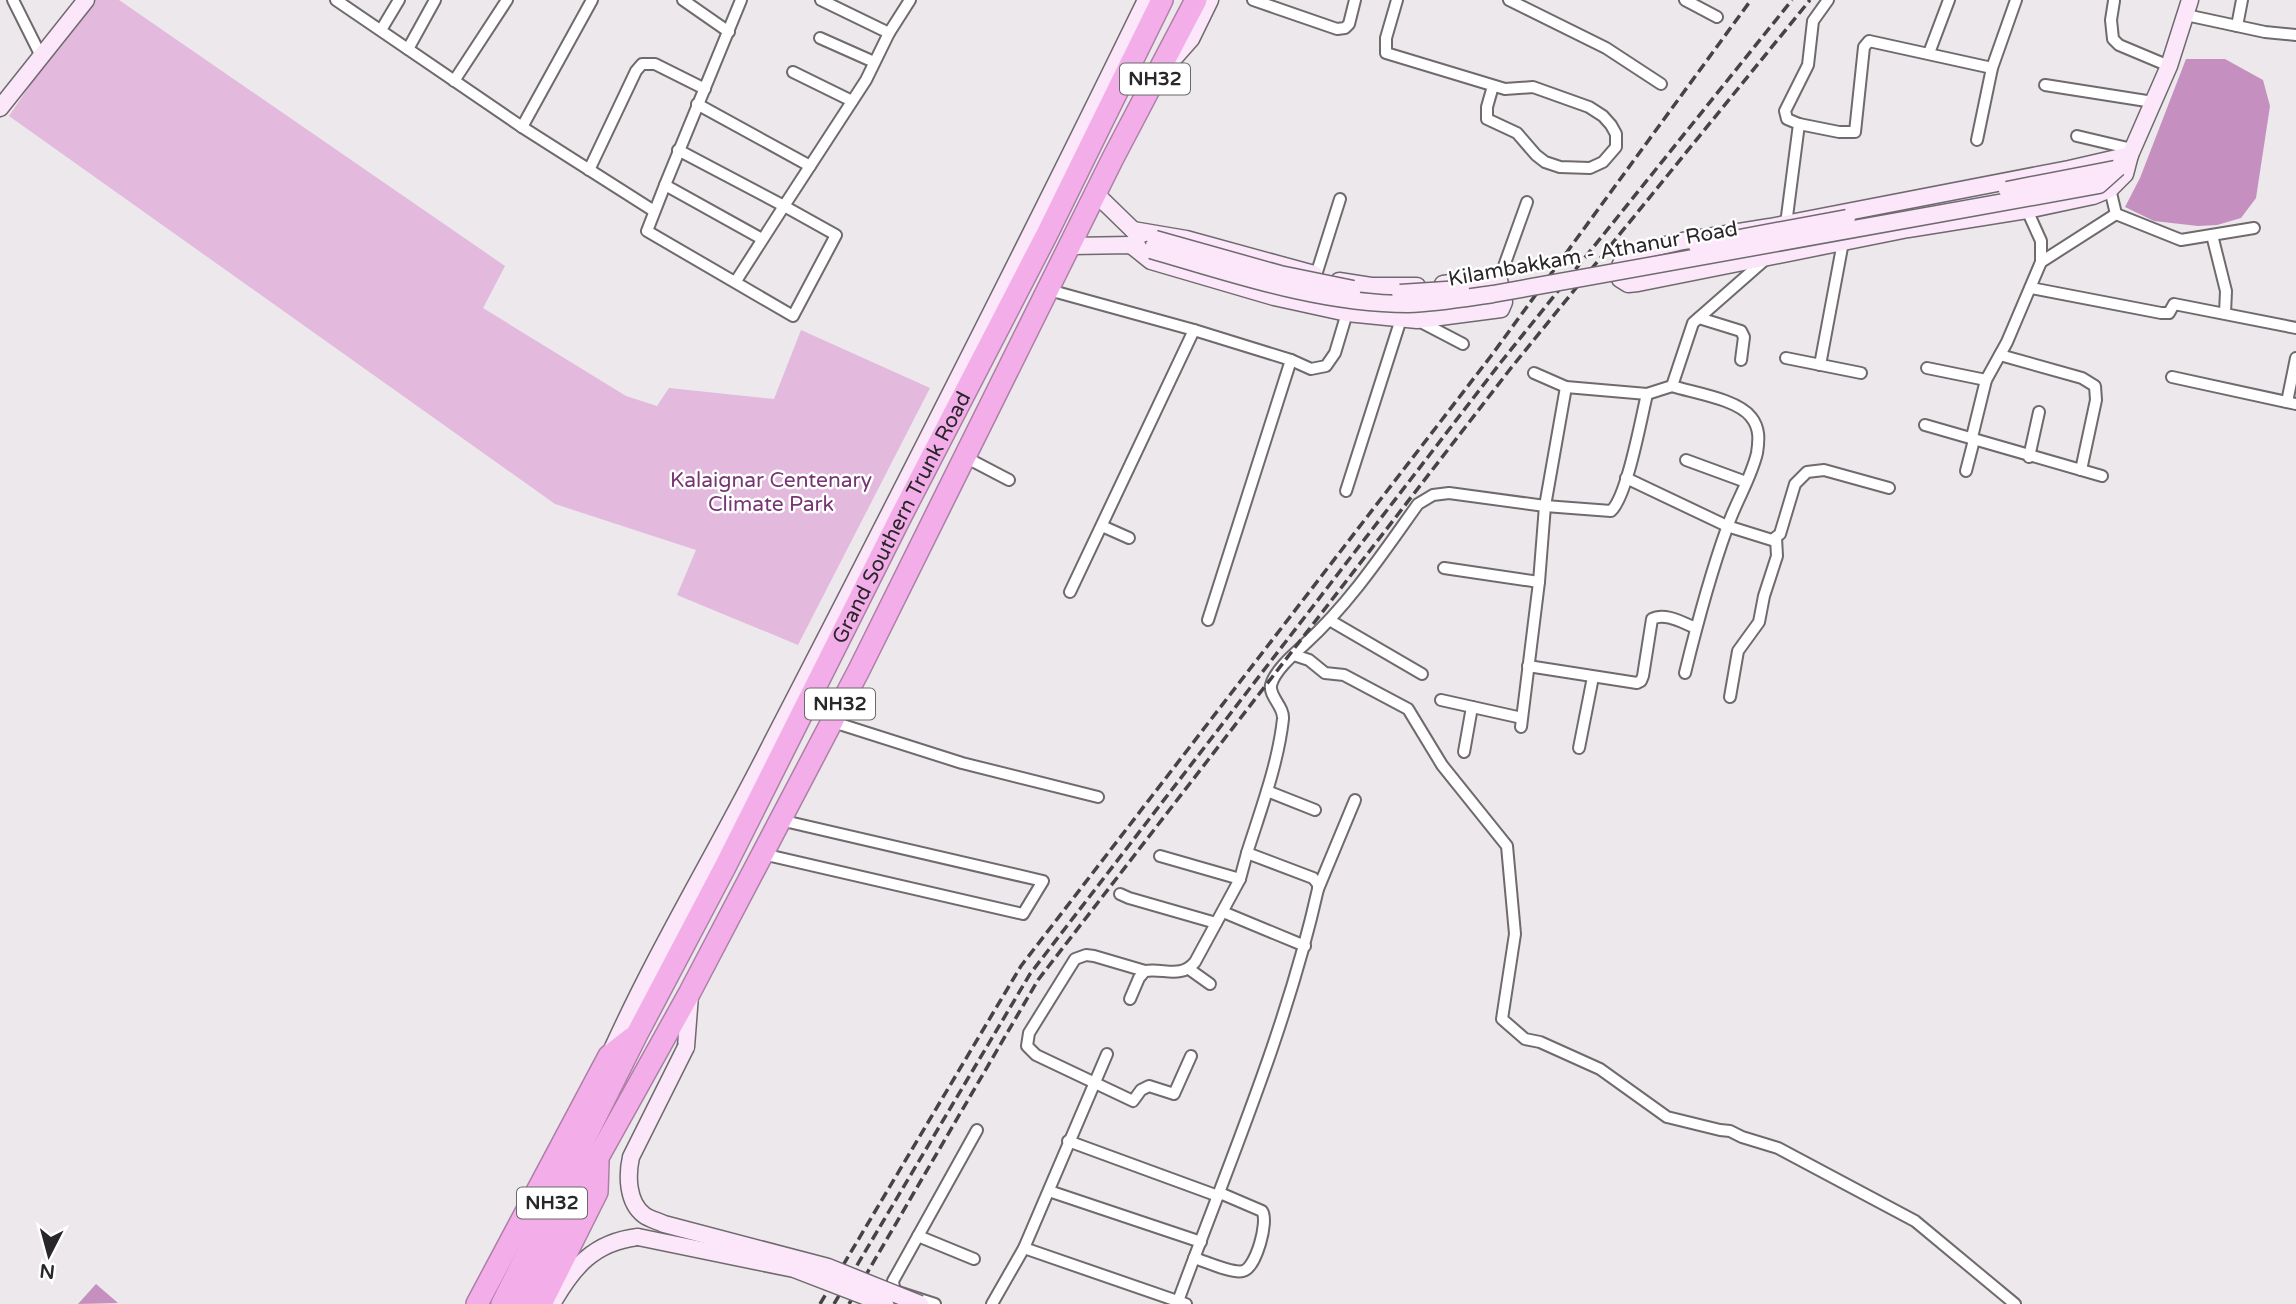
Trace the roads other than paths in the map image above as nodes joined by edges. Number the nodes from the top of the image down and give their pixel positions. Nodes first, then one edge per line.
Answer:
1 (13, 0) edge
2 (336, 0) edge
3 (399, 0) edge
4 (435, 0) edge
5 (507, 0) edge
6 (592, 0) edge
7 (683, 0) edge
8 (741, 0) edge
9 (821, 0) edge
10 (911, 0) edge
11 (1146, 0) edge
12 (1162, 0) edge
13 (1196, 0) edge
14 (1210, 0) edge
15 (1253, 0) edge
16 (1355, 0) edge
17 (1396, 0) edge
18 (1509, 0) edge
19 (1685, 0) edge
20 (1828, 0) edge
21 (1948, 0) edge
22 (2016, 0) edge
23 (2242, 0) edge
24 (2113, 1) edge
25 (82, 2) edge
26 (2188, 8) edge
27 (1717, 17) dead end
28 (2237, 26) junction
29 (381, 30) junction
30 (729, 32) junction
31 (889, 33) junction
32 (2296, 35) edge
33 (820, 38) dead end
34 (408, 48) junction
35 (1929, 53) junction
36 (41, 56) junction
37 (874, 62) junction
38 (2168, 66) junction
39 (1992, 68) junction
40 (793, 72) dead end
41 (1154, 80) junction
42 (454, 81) junction
43 (1661, 84) dead end
44 (2045, 85) dead end
45 (1493, 86) junction
46 (705, 89) junction
47 (852, 101) junction
48 (2153, 102) junction
49 (697, 104) junction
50 (0, 107) edge
51 (1799, 124) junction
52 (522, 127) junction
53 (2077, 136) dead end
54 (1978, 140) dead end
55 (678, 150) junction
56 (2131, 152) junction
57 (810, 166) junction
58 (589, 170) junction
59 (665, 185) junction
60 (2110, 189) junction
61 (1097, 195) junction
62 (1339, 199) dead end
63 (1527, 202) dead end
64 (784, 206) junction
65 (2027, 210) junction
66 (654, 211) junction
67 (2116, 214) junction
68 (1786, 224) junction
69 (2255, 228) dead end
70 (2212, 235) junction
71 (1132, 237) junction
72 (762, 239) junction
73 (1843, 242) junction
74 (1071, 246) junction
75 (1769, 257) junction
76 (2042, 262) junction
77 (1316, 275) junction
78 (1499, 280) junction
79 (736, 281) junction
80 (2031, 288) junction
81 (1049, 289) junction
82 (1347, 313) junction
83 (2225, 313) junction
84 (1699, 318) junction
85 (1409, 320) junction
86 (2296, 328) edge
87 (1194, 330) junction
88 (1463, 344) dead end
89 (2000, 355) junction
90 (1786, 358) dead end
91 (2296, 358) edge
92 (1291, 360) junction
93 (1741, 360) dead end
94 (1820, 365) junction
95 (1927, 368) dead end
96 (1534, 373) dead end
97 (1861, 373) dead end
98 (2172, 377) dead end
99 (1986, 380) junction
100 (1672, 386) junction
101 (1566, 387) junction
102 (1647, 394) junction
103 (2292, 403) edge
104 (2039, 412) dead end
105 (1925, 425) dead end
106 (1973, 439) junction
107 (965, 457) junction
108 (2029, 457) junction
109 (1686, 460) dead end
110 (2081, 470) junction
111 (1966, 471) dead end
112 (2102, 476) dead end
113 (1626, 478) junction
114 (1009, 480) dead end
115 (1746, 482) junction
116 (1889, 488) dead end
117 (1346, 491) dead end
118 (1545, 506) junction
119 (1102, 526) junction
120 (1727, 526) junction
121 (1129, 538) dead end
122 (1776, 538) junction
123 (1444, 568) dead end
124 (1539, 582) junction
125 (1070, 592) dead end
126 (1208, 620) dead end
127 (1331, 621) junction
128 (1696, 628) junction
129 (1294, 655) junction
130 (1528, 666) junction
131 (1685, 673) dead end
132 (1422, 674) dead end
133 (1593, 677) junction
134 (1730, 697) dead end
135 (1441, 700) dead end
136 (1472, 707) junction
137 (830, 722) junction
138 (1579, 748) dead end
139 (1464, 752) dead end
140 (1267, 791) junction
141 (1098, 797) dead end
142 (1355, 800) dead end
143 (1315, 810) dead end
144 (780, 820) junction
145 (764, 853) junction
146 (1247, 853) junction
147 (1160, 856) dead end
148 (1240, 879) junction
149 (1318, 889) junction
150 (1120, 894) dead end
151 (1223, 912) junction
152 (1216, 923) junction
153 (1305, 946) junction
154 (1189, 969) junction
155 (1145, 971) junction
156 (1210, 984) dead end
157 (690, 992) junction
158 (1130, 999) dead end
159 (637, 1034) junction
160 (1107, 1054) dead end
161 (609, 1056) junction
162 (1191, 1056) dead end
163 (1094, 1083) junction
164 (977, 1130) dead end
165 (1068, 1141) junction
166 (598, 1157) junction
167 (1049, 1191) junction
168 (1219, 1195) junction
169 (918, 1236) junction
170 (1200, 1242) junction
171 (1024, 1248) junction
172 (1194, 1258) junction
173 (974, 1259) dead end
174 (893, 1284) junction
175 (1180, 1303) edge
176 (477, 1304) edge
177 (502, 1304) edge
178 (523, 1304) edge
179 (541, 1304) edge
180 (552, 1304) edge
181 (879, 1304) edge
182 (885, 1304) edge
183 (920, 1304) edge
184 (935, 1304) edge
185 (992, 1304) edge
186 (2015, 1304) edge

1 - 36 street
2 - 29 street
3 - 29 street
4 - 34 street
5 - 42 street
6 - 52 street
7 - 30 street
8 - 30 street
9 - 31 street
10 - 31 street
11 - 161 street
12 - 159 highway, Grand Southern Trunk Road / NH32
13 - 41 highway, NH32
14 - 41 street
15 - 16 street
17 - 45 street
18 - 43 street
19 - 27 street
20 - 51 street
21 - 35 street
22 - 39 street
23 - 28 street
24 - 38 street
25 - 36 street
26 - 28 street
26 - 38 street, Kilambakkam - Athanur Road
28 - 32 street
29 - 34 street
30 - 46 street
31 - 37 street
33 - 37 street
34 - 42 street
35 - 39 street
35 - 51 street
36 - 50 street
37 - 47 street
38 - 48 street, Kilambakkam - Athanur Road
39 - 54 street
40 - 47 street
41 - 61 highway, NH32
42 - 52 street
44 - 48 street
45 - 45 street
46 - 49 street
46 - 58 street
47 - 57 street
48 - 56 street, Kilambakkam - Athanur Road
49 - 55 street
49 - 57 street
51 - 68 street
52 - 58 street
53 - 56 street
55 - 59 street
55 - 64 street
56 - 60 street
56 - 68 street
56 - 71 street, Kilambakkam - Athanur Road, bridge
57 - 64 street
58 - 66 street
59 - 66 street
59 - 72 street
60 - 65 street
60 - 67 street
61 - 71 street
61 - 74 highway, NH32
62 - 77 street
63 - 78 street
64 - 72 street
64 - 79 street
65 - 73 street
65 - 76 street
66 - 79 street
67 - 70 street
67 - 76 street
68 - 75 street
68 - 75 street
69 - 70 street
70 - 83 street
71 - 74 street, Kilambakkam - Athanur Road
71 - 77 street
71 - 82 street
72 - 79 street
73 - 75 street
73 - 94 street
74 - 81 highway, Grand Southern Trunk Road / NH32
75 - 84 street
76 - 80 street
77 - 78 street
78 - 85 street
80 - 83 street
80 - 89 street
81 - 87 street
81 - 107 highway, Grand Southern Trunk Road / NH32
82 - 85 street
82 - 92 street
83 - 86 street
84 - 93 street
84 - 100 street
85 - 88 street
85 - 117 street
87 - 92 street
87 - 119 street
89 - 99 street
89 - 110 street
90 - 94 street
91 - 103 street
92 - 126 street
94 - 97 street
95 - 99 street
96 - 101 street
98 - 103 street
99 - 106 street
100 - 102 street
100 - 115 street
101 - 102 street
101 - 118 street
102 - 113 street
104 - 108 street
105 - 106 street
106 - 108 street
106 - 111 street
107 - 114 street
107 - 137 highway, Grand Southern Trunk Road / NH32
108 - 110 street
109 - 115 street
110 - 112 street
113 - 118 street
113 - 120 street
115 - 120 street
116 - 122 street
118 - 124 street
118 - 127 street
119 - 121 street
119 - 125 street
120 - 122 street
120 - 128 street
122 - 134 street
123 - 124 street
124 - 130 street
127 - 129 street
127 - 132 street
128 - 131 street
128 - 133 street
129 - 140 street
129 - 186 street
130 - 133 street
130 - 136 street
133 - 138 street
135 - 136 street
136 - 139 street
137 - 141 street
137 - 144 highway, Grand Southern Trunk Road / NH32
140 - 143 street
140 - 146 street
142 - 149 street
144 - 145 highway, Grand Southern Trunk Road / NH32
144 - 145 street
145 - 157 highway, Grand Southern Trunk Road / NH32
146 - 148 street
146 - 149 street
147 - 148 street
148 - 151 street
149 - 153 street
150 - 152 street
151 - 152 street
151 - 153 street
152 - 154 street
153 - 168 street
154 - 155 street
154 - 156 street
155 - 158 street
155 - 163 street
157 - 166 highway, Grand Southern Trunk Road / NH32
157 - 183 street, bridge
159 - 161 highway
159 - 177 highway, NH32
160 - 163 street
161 - 176 highway
162 - 163 street
163 - 165 street
164 - 169 street
165 - 167 street
165 - 168 street
166 - 178 highway, NH32
166 - 179 highway
167 - 170 street
167 - 171 street
168 - 170 street
168 - 172 street
169 - 173 street
169 - 174 street
170 - 172 street
171 - 175 street
171 - 185 street
172 - 175 street
174 - 181 street
174 - 184 street
180 - 182 street, bridge

